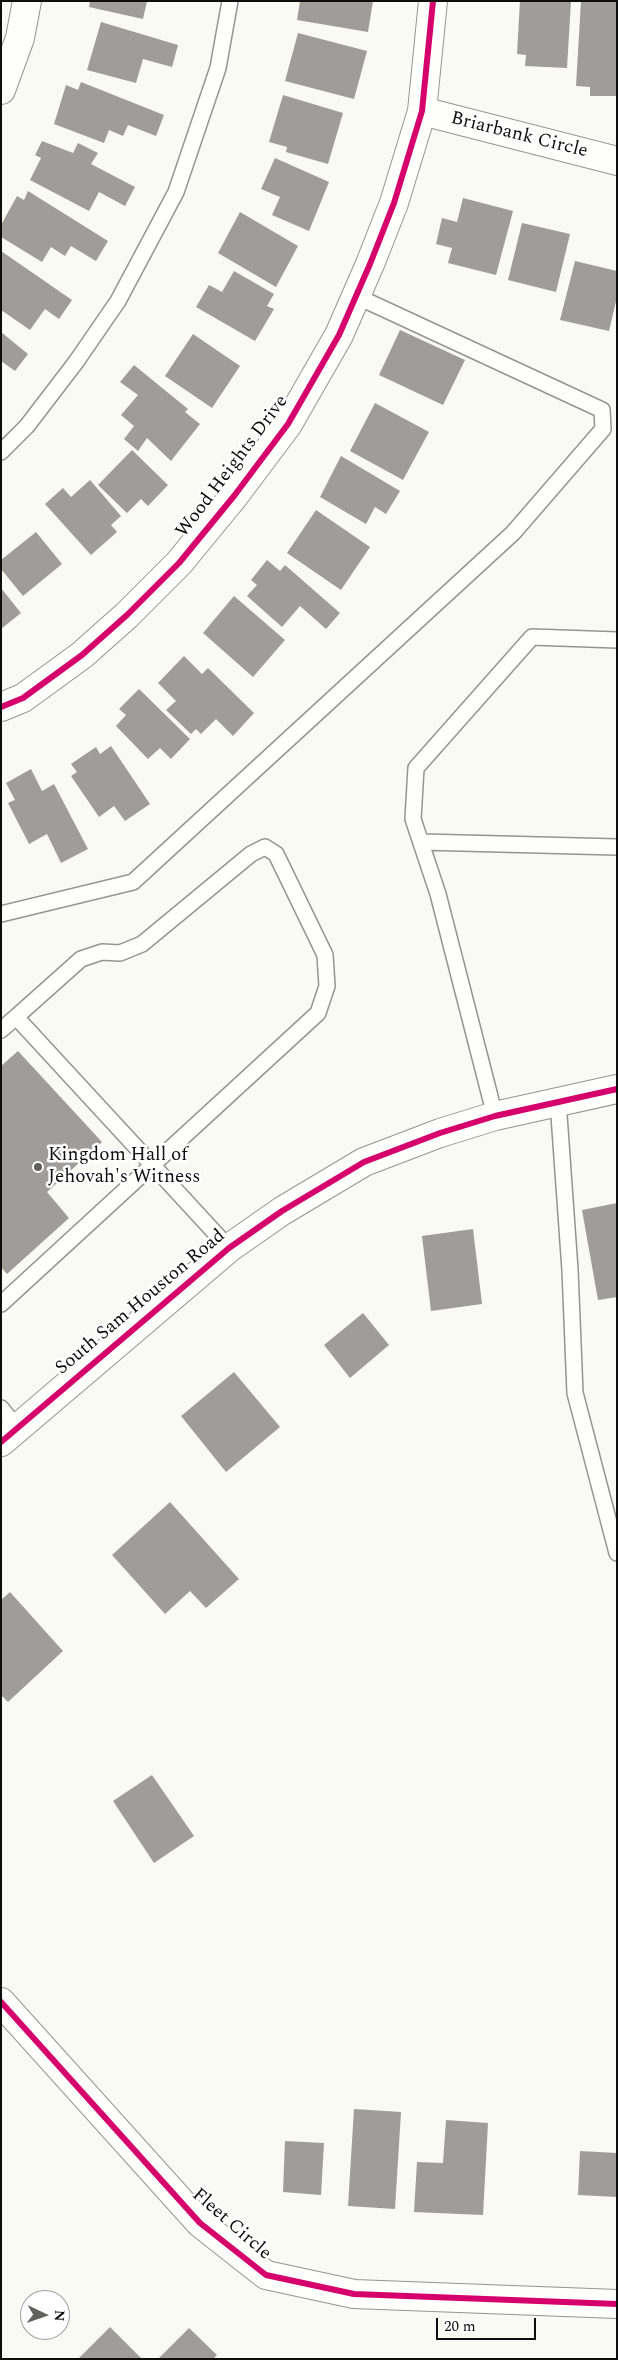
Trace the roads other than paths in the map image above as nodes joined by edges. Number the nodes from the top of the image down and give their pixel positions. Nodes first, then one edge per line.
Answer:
1 (27, 1) edge
2 (230, 1) edge
3 (433, 1) edge
4 (1, 90) edge
5 (422, 111) junction
6 (617, 161) edge
7 (356, 296) junction
8 (1, 452) edge
9 (617, 640) edge
10 (1, 707) edge
11 (422, 842) junction
12 (617, 847) edge
13 (1, 914) edge
14 (16, 1017) junction
15 (1, 1030) edge
16 (617, 1089) edge
17 (558, 1101) junction
18 (495, 1116) junction
19 (154, 1166) junction
20 (229, 1248) junction
21 (1, 1304) edge
22 (7, 1426) edge
23 (617, 1553) edge
24 (1, 2002) edge
25 (617, 2304) edge

1 - 4 street
2 - 8 lane
3 - 5 street, Wood Heights Drive
5 - 6 street, Briarbank Circle
5 - 7 street, Wood Heights Drive
7 - 10 street, Wood Heights Drive
7 - 13 lane
9 - 11 lane
11 - 12 lane
11 - 18 lane
14 - 15 lane
14 - 19 lane
14 - 19 lane
16 - 17 street, South Sam Houston Road
17 - 18 street, South Sam Houston Road
17 - 23 lane
18 - 20 street, South Sam Houston Road
19 - 20 lane
19 - 21 lane
20 - 22 street, South Sam Houston Road
24 - 25 street, Fleet Circle

